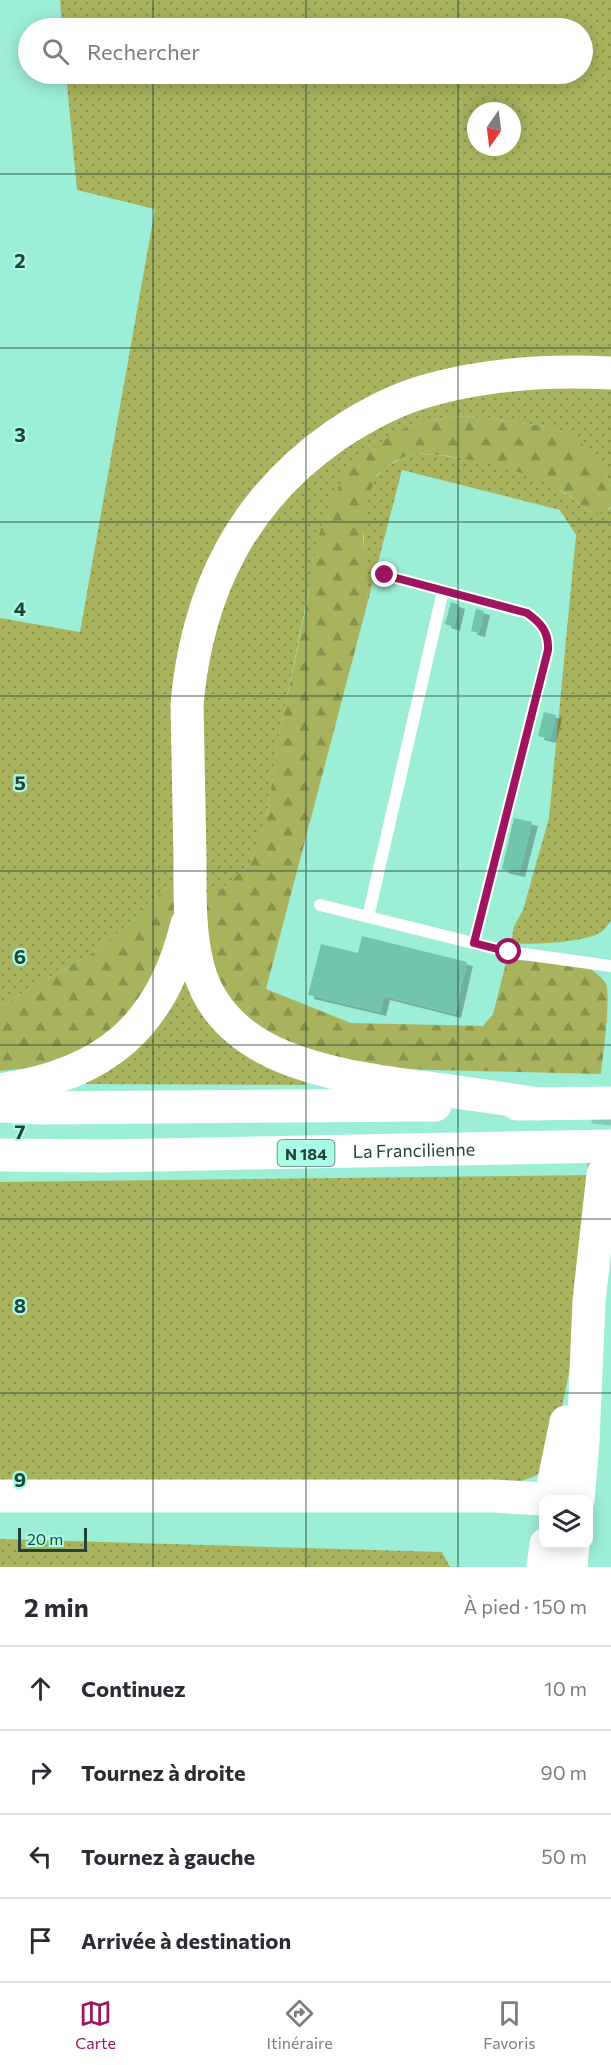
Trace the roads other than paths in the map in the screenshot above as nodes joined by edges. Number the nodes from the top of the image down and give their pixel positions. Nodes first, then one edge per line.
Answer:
1 (611, 373) edge
2 (385, 575) dead end
3 (443, 591) junction
4 (320, 905) dead end
5 (190, 910) junction
6 (368, 917) junction
7 (474, 943) junction
8 (611, 966) edge
9 (0, 1090) edge
10 (611, 1103) edge
11 (539, 1104) junction
12 (0, 1106) edge
13 (0, 1155) edge
14 (104, 1156) junction
15 (607, 1160) edge
16 (0, 1163) edge
17 (560, 1495) edge
18 (0, 1496) edge
19 (539, 1498) edge
20 (545, 1549) edge
21 (573, 1549) edge
22 (543, 1567) edge
23 (571, 1567) edge

1 - 5 main road
2 - 3 lane
3 - 6 lane
3 - 7 lane
4 - 6 lane
5 - 9 main road
5 - 11 main road
6 - 7 lane
7 - 8 lane
10 - 11 main road
11 - 12 main road
13 - 14 main road, La Francilienne / N 184
14 - 15 main road, La Francilienne / N 184
14 - 16 main road
15 - 17 main road
18 - 19 main road
20 - 22 main road
21 - 23 main road

